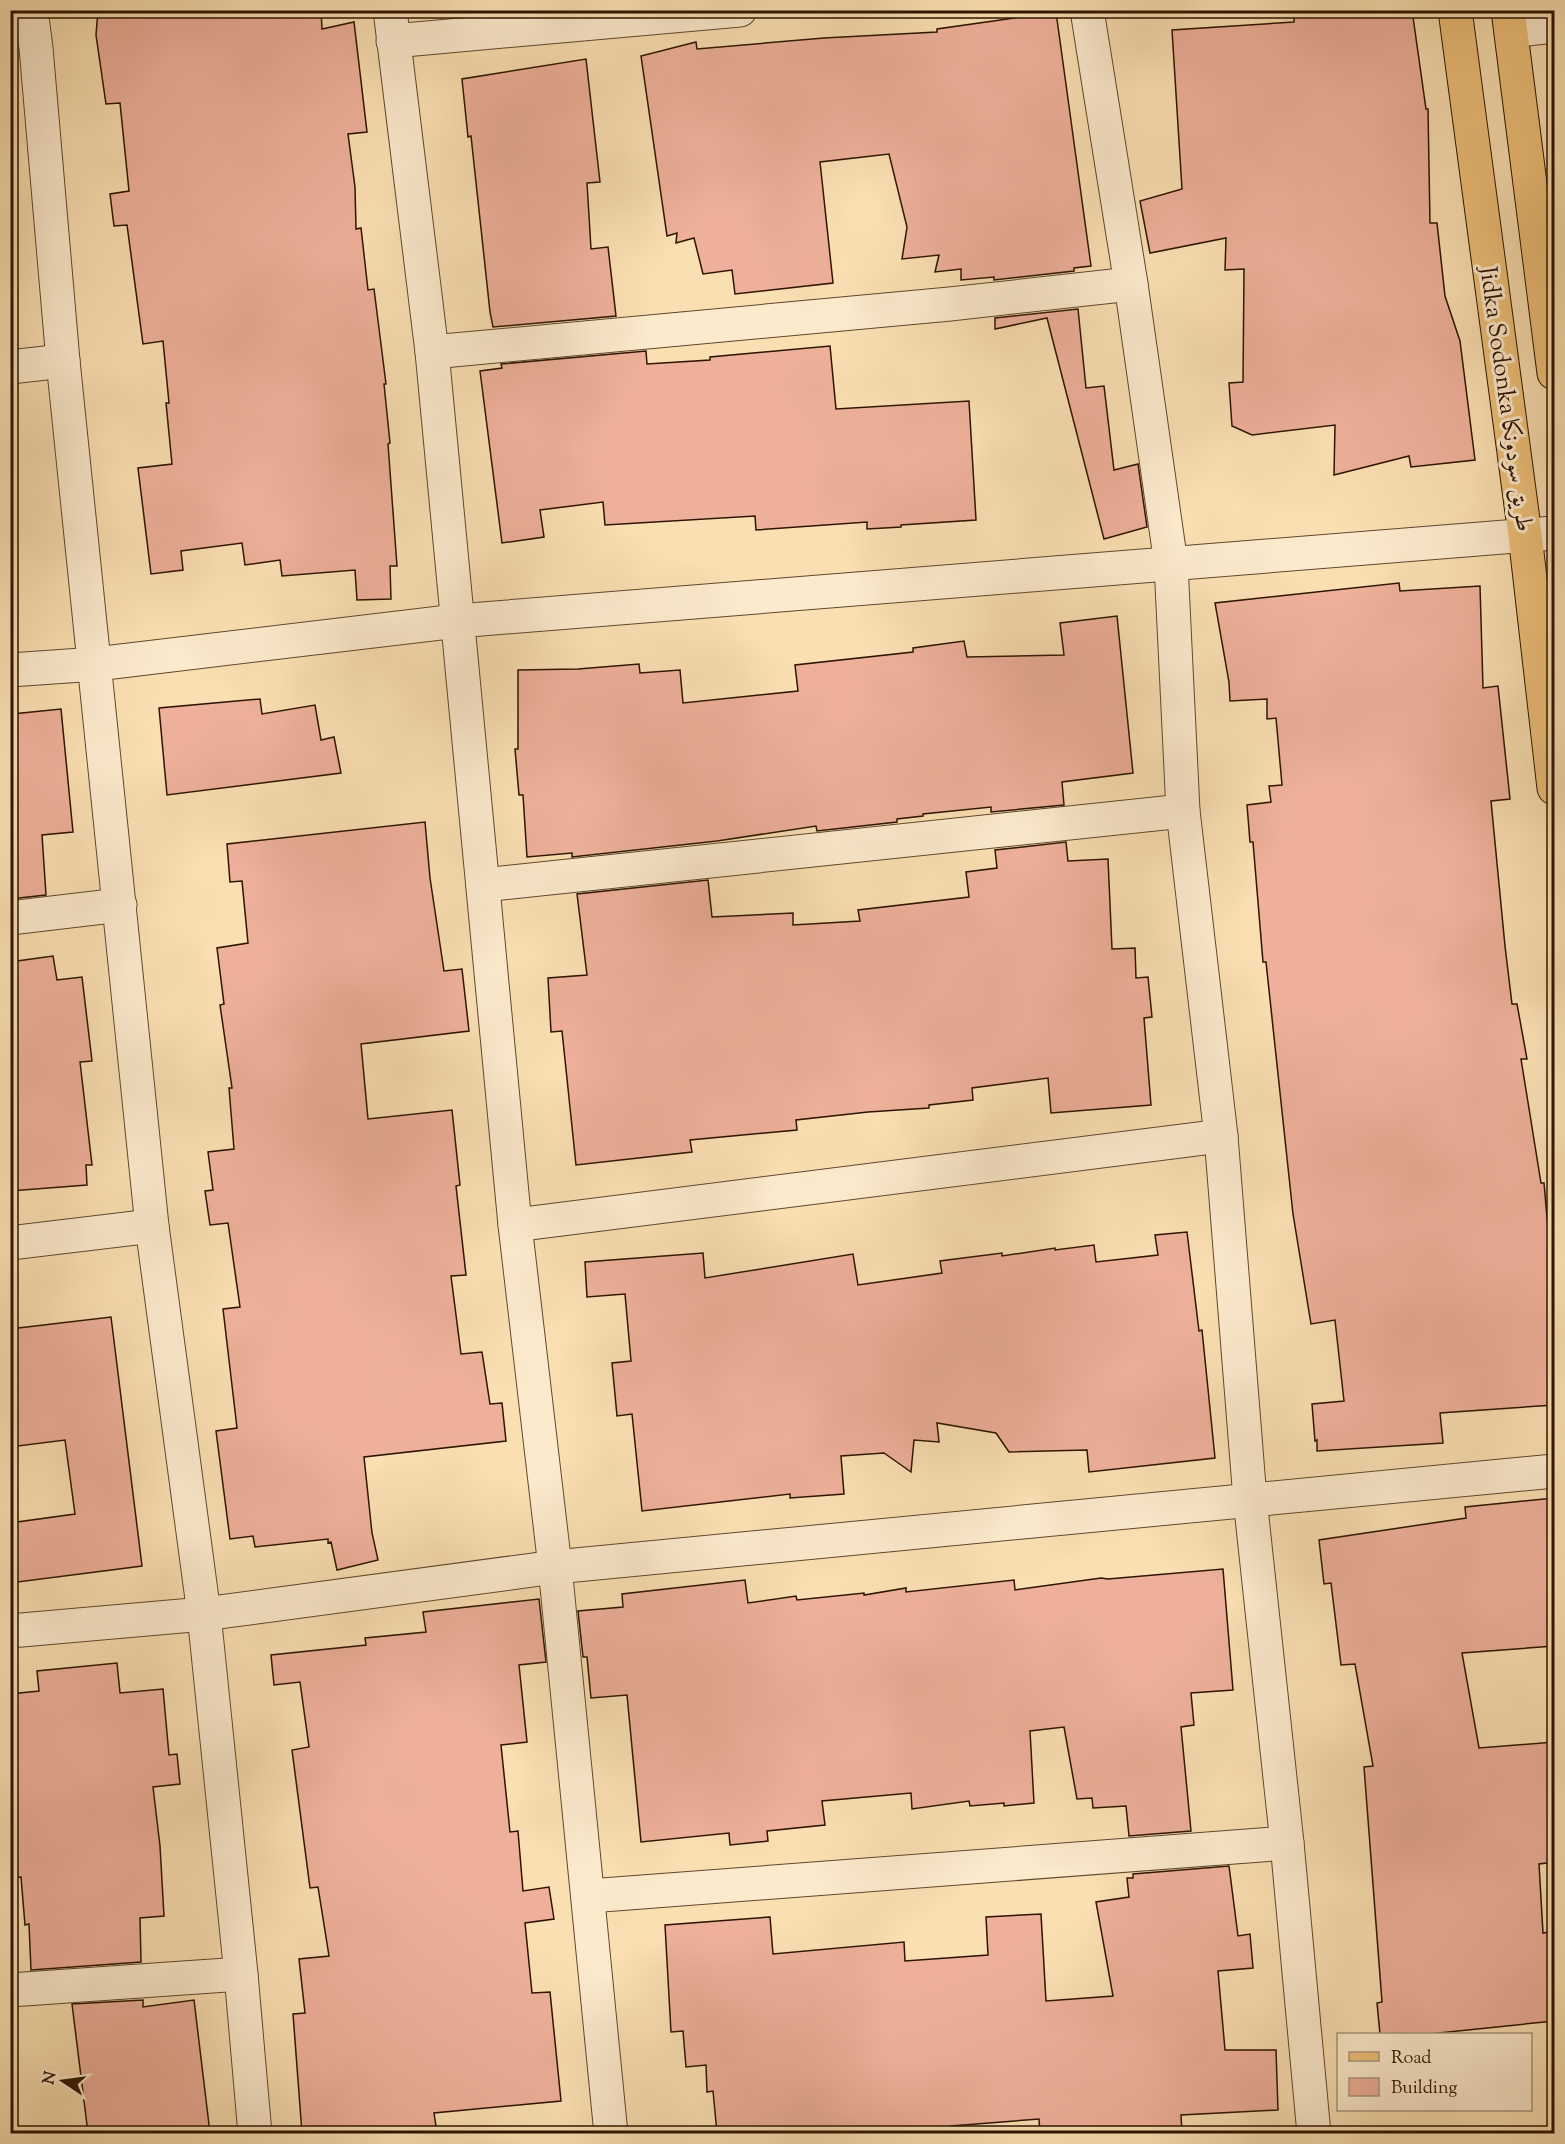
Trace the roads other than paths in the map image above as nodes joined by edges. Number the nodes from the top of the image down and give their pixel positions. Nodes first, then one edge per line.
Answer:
1 (31, 10) edge
2 (740, 10) edge
3 (1087, 10) edge
4 (1455, 10) edge
5 (1510, 21) edge
6 (392, 26) edge
7 (1554, 26) edge
8 (23, 49) edge
9 (1548, 274) edge
10 (1131, 284) junction
11 (432, 352) junction
12 (63, 361) junction
13 (10, 367) edge
14 (1554, 373) edge
15 (1540, 534) edge
16 (1171, 564) junction
17 (457, 621) junction
18 (96, 664) junction
19 (10, 670) edge
20 (1554, 788) edge
21 (1183, 811) junction
22 (483, 885) junction
23 (120, 905) junction
24 (10, 918) edge
25 (1221, 1136) junction
26 (515, 1225) junction
27 (152, 1226) junction
28 (10, 1243) edge
29 (1554, 1471) edge
30 (1250, 1499) junction
31 (555, 1567) junction
32 (204, 1614) junction
33 (10, 1631) edge
34 (1287, 1843) junction
35 (589, 1896) junction
36 (241, 1974) junction
37 (10, 1990) edge
38 (255, 2133) edge
39 (611, 2133) edge
40 (1314, 2133) edge

1 - 8 street
2 - 6 street
3 - 10 street
4 - 15 main road, Jidka Sodonka طريق سودونكا
5 - 7 street
5 - 9 main road
6 - 11 street
8 - 12 street
9 - 14 main road
10 - 11 street
10 - 16 street
11 - 17 street
12 - 13 street
12 - 18 street
15 - 16 street
15 - 20 main road, Jidka Sodonka طريق سودونكا
16 - 17 street
16 - 21 street
17 - 18 street
17 - 22 street
18 - 19 street
18 - 23 street
21 - 22 street
21 - 25 street
22 - 26 street
23 - 24 street
23 - 27 street
25 - 26 street
25 - 30 street
26 - 31 street
27 - 28 street
27 - 32 street
29 - 30 street
30 - 31 street
30 - 34 street
31 - 32 street
31 - 35 street
32 - 33 street
32 - 36 street
34 - 35 street
34 - 40 street
35 - 39 street
36 - 37 street
36 - 38 street

